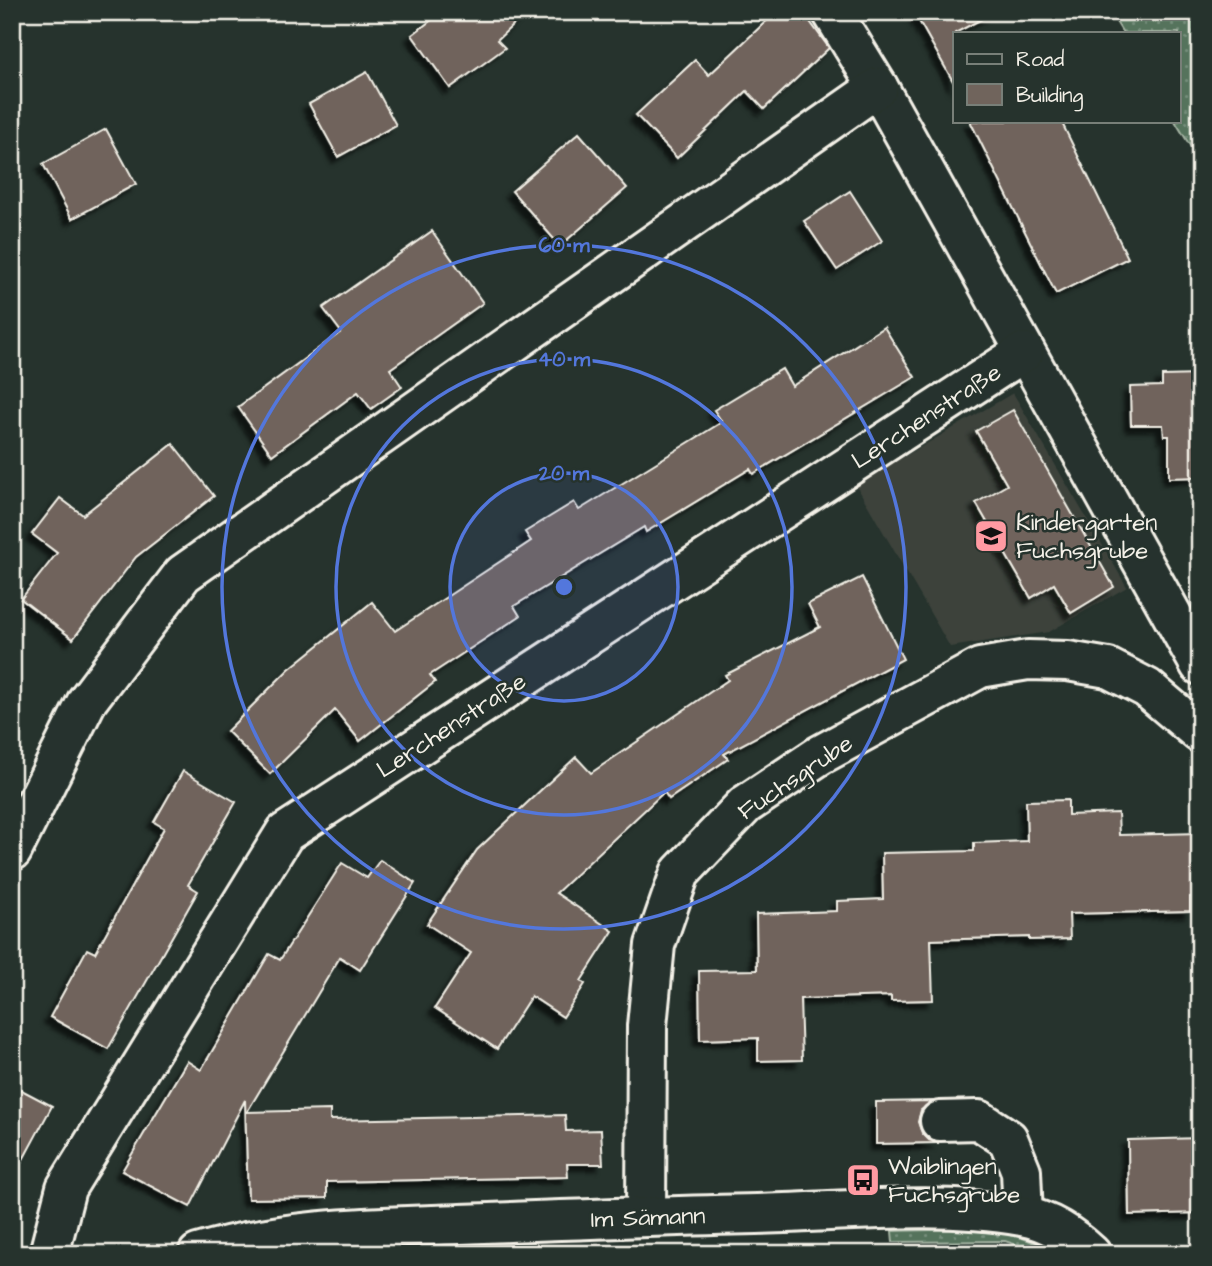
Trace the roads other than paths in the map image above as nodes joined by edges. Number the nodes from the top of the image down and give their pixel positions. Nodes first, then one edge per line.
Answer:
1 (832, 12) edge
2 (878, 87) junction
3 (1032, 366) junction
4 (1200, 665) edge
5 (1200, 733) edge
6 (12, 851) edge
7 (940, 1121) dead end
8 (646, 1216) junction
9 (1023, 1216) junction
10 (49, 1254) edge
11 (198, 1254) edge
12 (1091, 1254) edge

1 - 2 street, Lerchenstraße
2 - 3 street, Lerchenstraße
2 - 6 street
3 - 4 street
3 - 10 street, Lerchenstraße
5 - 8 street, Fuchsgrube
7 - 9 street
8 - 9 street, Im Sämann
8 - 11 street, Im Sämann
9 - 12 street, Im Sämann

